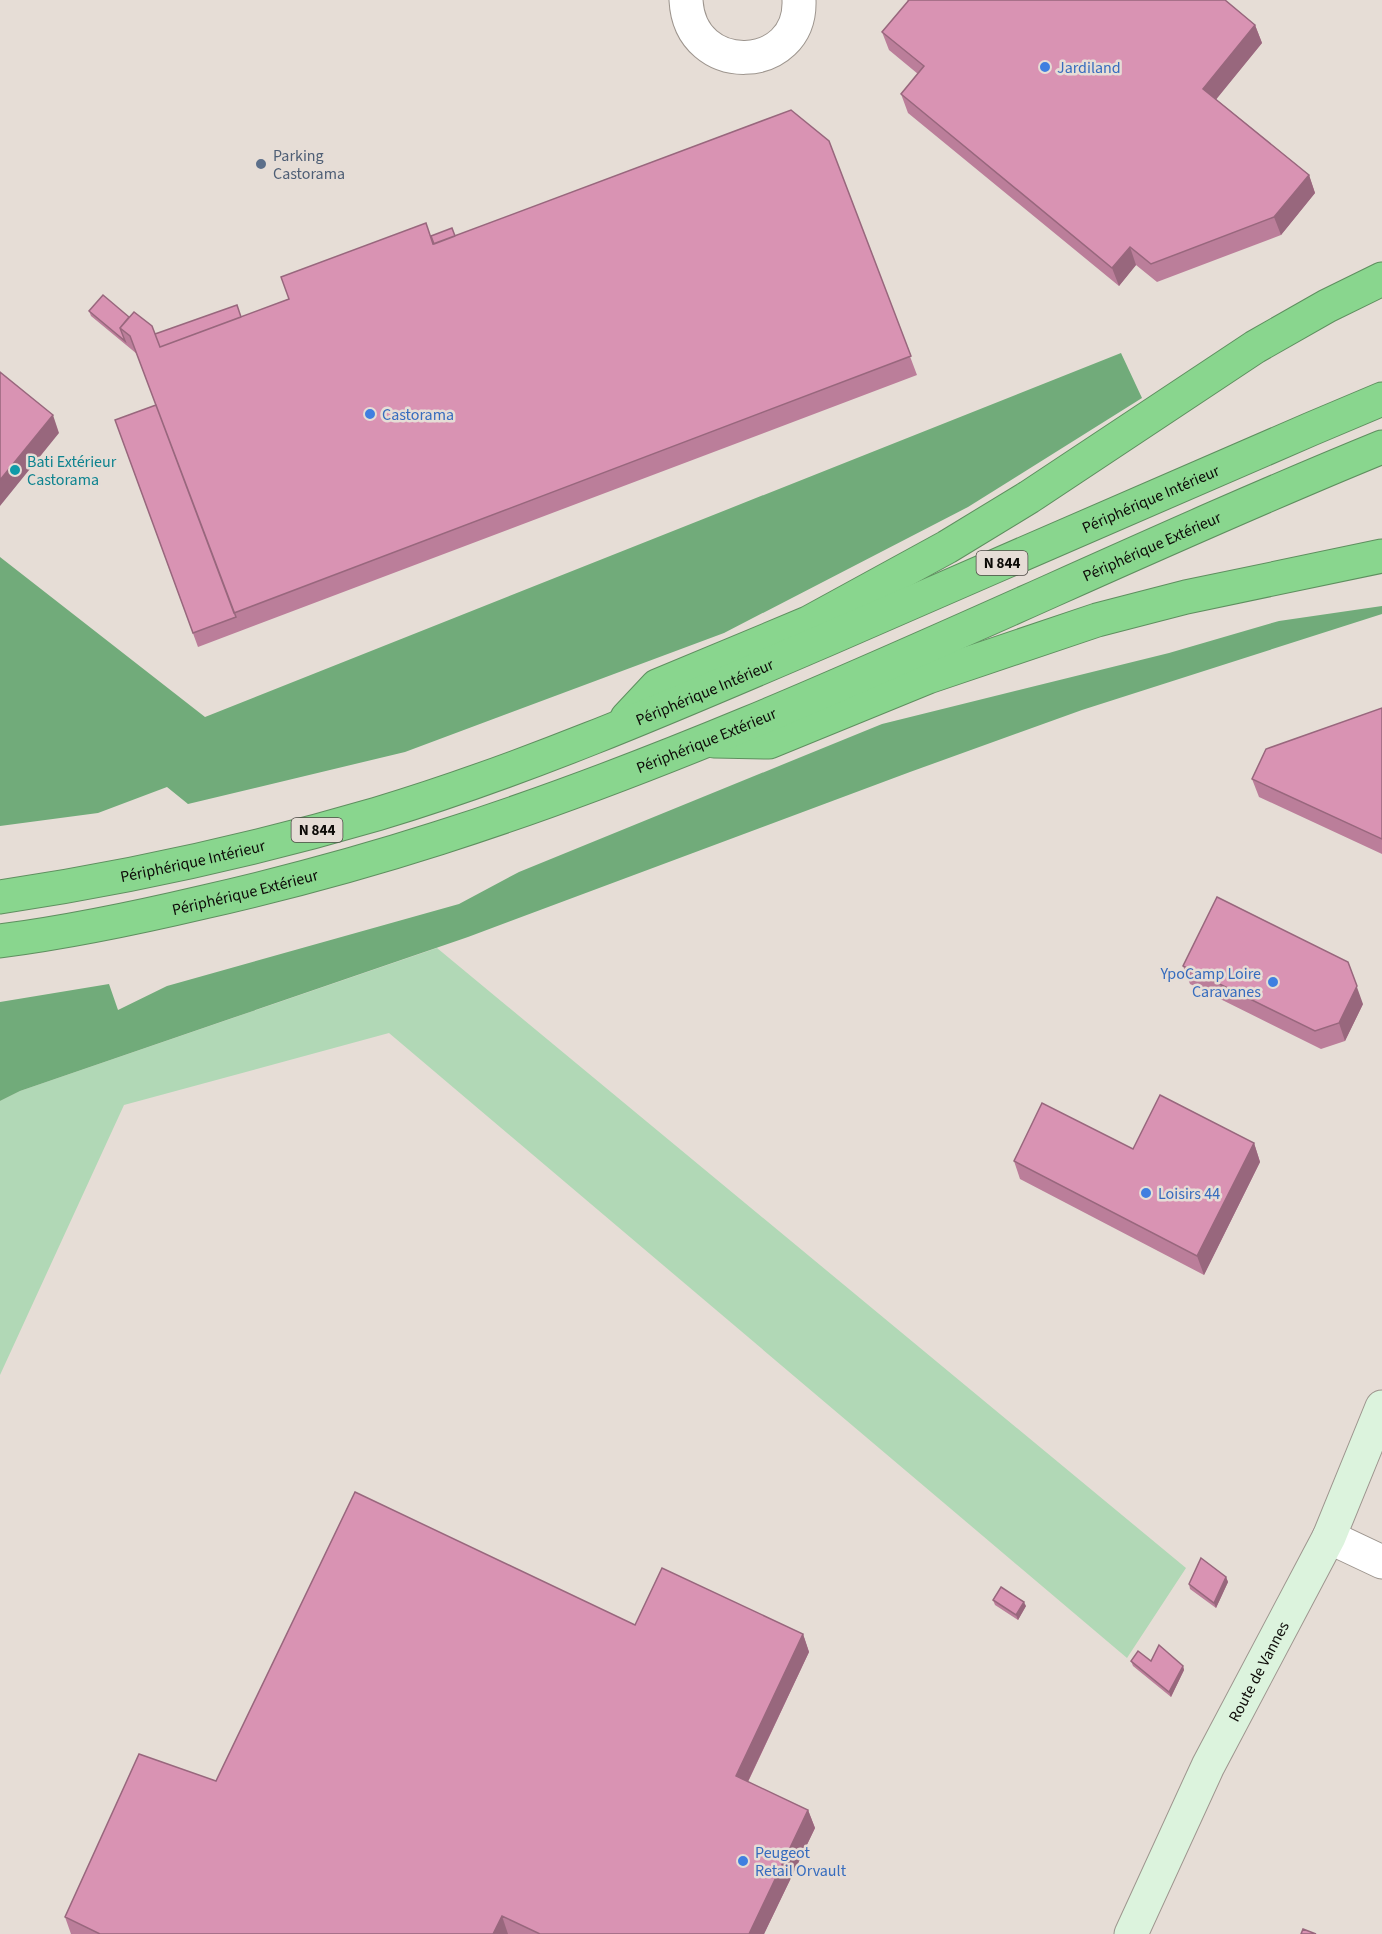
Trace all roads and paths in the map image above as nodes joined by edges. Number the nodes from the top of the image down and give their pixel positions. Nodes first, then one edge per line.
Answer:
1 (686, 0) edge
2 (800, 0) edge
3 (1382, 279) edge
4 (1382, 399) edge
5 (1382, 447) edge
6 (1382, 556) edge
7 (621, 725) junction
8 (704, 741) junction
9 (0, 897) edge
10 (0, 941) edge
11 (1382, 1407) edge
12 (1329, 1537) junction
13 (1382, 1562) edge
14 (1131, 1934) edge

1 - 2 street
3 - 7 highway
4 - 7 highway, Périphérique Intérieur / N 844
5 - 8 highway, Périphérique Extérieur / N 844
6 - 8 highway
7 - 9 highway, Périphérique Intérieur / N 844
8 - 10 highway, Périphérique Extérieur / N 844
11 - 12 main road, Route de Vannes
12 - 13 street
12 - 14 main road, Route de Vannes

